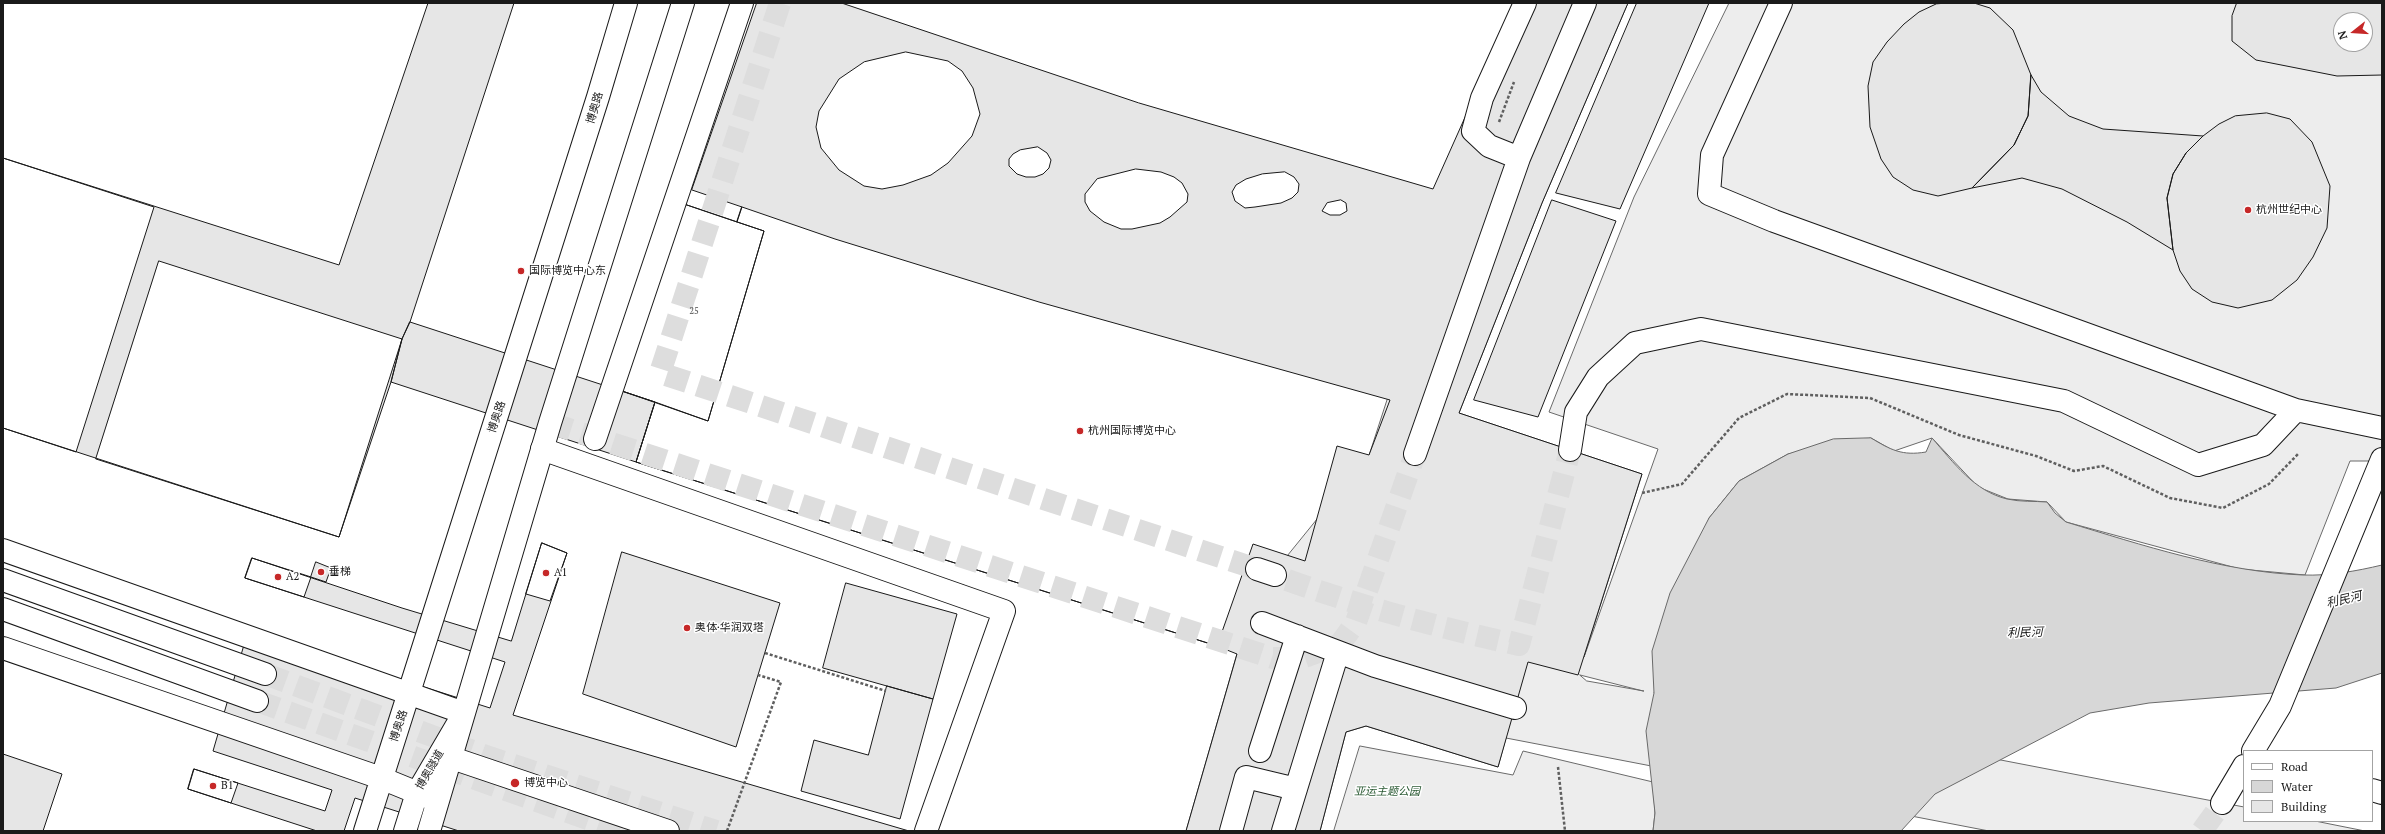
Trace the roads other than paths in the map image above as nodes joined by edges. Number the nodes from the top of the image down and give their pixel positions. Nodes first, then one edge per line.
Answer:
1 (626, 3) edge
2 (683, 3) edge
3 (742, 3) edge
4 (1525, 3) edge
5 (1585, 3) edge
6 (1781, 3) edge
7 (1519, 158) junction
8 (2296, 410) junction
9 (2382, 428) edge
10 (595, 439) dead end
11 (542, 449) junction
12 (1570, 450) tunnel mouth
13 (1415, 454) tunnel mouth
14 (2382, 459) edge
15 (3, 550) edge
16 (3, 580) edge
17 (3, 609) edge
18 (1262, 622) dead end
19 (1297, 636) junction
20 (3, 648) edge
21 (1338, 652) junction
22 (266, 674) tunnel mouth
23 (409, 694) junction
24 (257, 701) tunnel mouth
25 (1515, 708) dead end
26 (464, 713) junction
27 (2254, 750) edge
28 (1260, 751) dead end
29 (452, 758) junction
30 (2243, 768) edge
31 (381, 778) junction
32 (1296, 790) junction
33 (417, 793) junction
34 (438, 802) junction
35 (2222, 803) tunnel mouth
36 (365, 831) edge
37 (405, 831) edge
38 (429, 831) edge
39 (668, 831) edge
40 (926, 831) edge
41 (1231, 831) edge
42 (1283, 831) edge

1 - 23 main road, 博奥路
2 - 11 main road
3 - 10 main road
4 - 7 main road
5 - 7 main road
6 - 8 main road
7 - 13 main road
8 - 9 main road
8 - 12 main road
11 - 26 main road
11 - 40 main road
14 - 27 main road
15 - 23 main road
16 - 22 main road
17 - 24 main road
18 - 19 main road
19 - 21 main road
19 - 28 main road
20 - 31 main road
21 - 25 main road
21 - 32 main road
23 - 26 main road
23 - 31 main road, 博奥路
26 - 29 main road
26 - 33 main road, 博奥隧道
29 - 34 main road
29 - 39 main road
30 - 35 main road
31 - 33 main road
31 - 36 main road, 博奥路
32 - 41 main road
32 - 42 main road
33 - 34 main road
33 - 37 main road, 博奥隧道
34 - 38 main road

